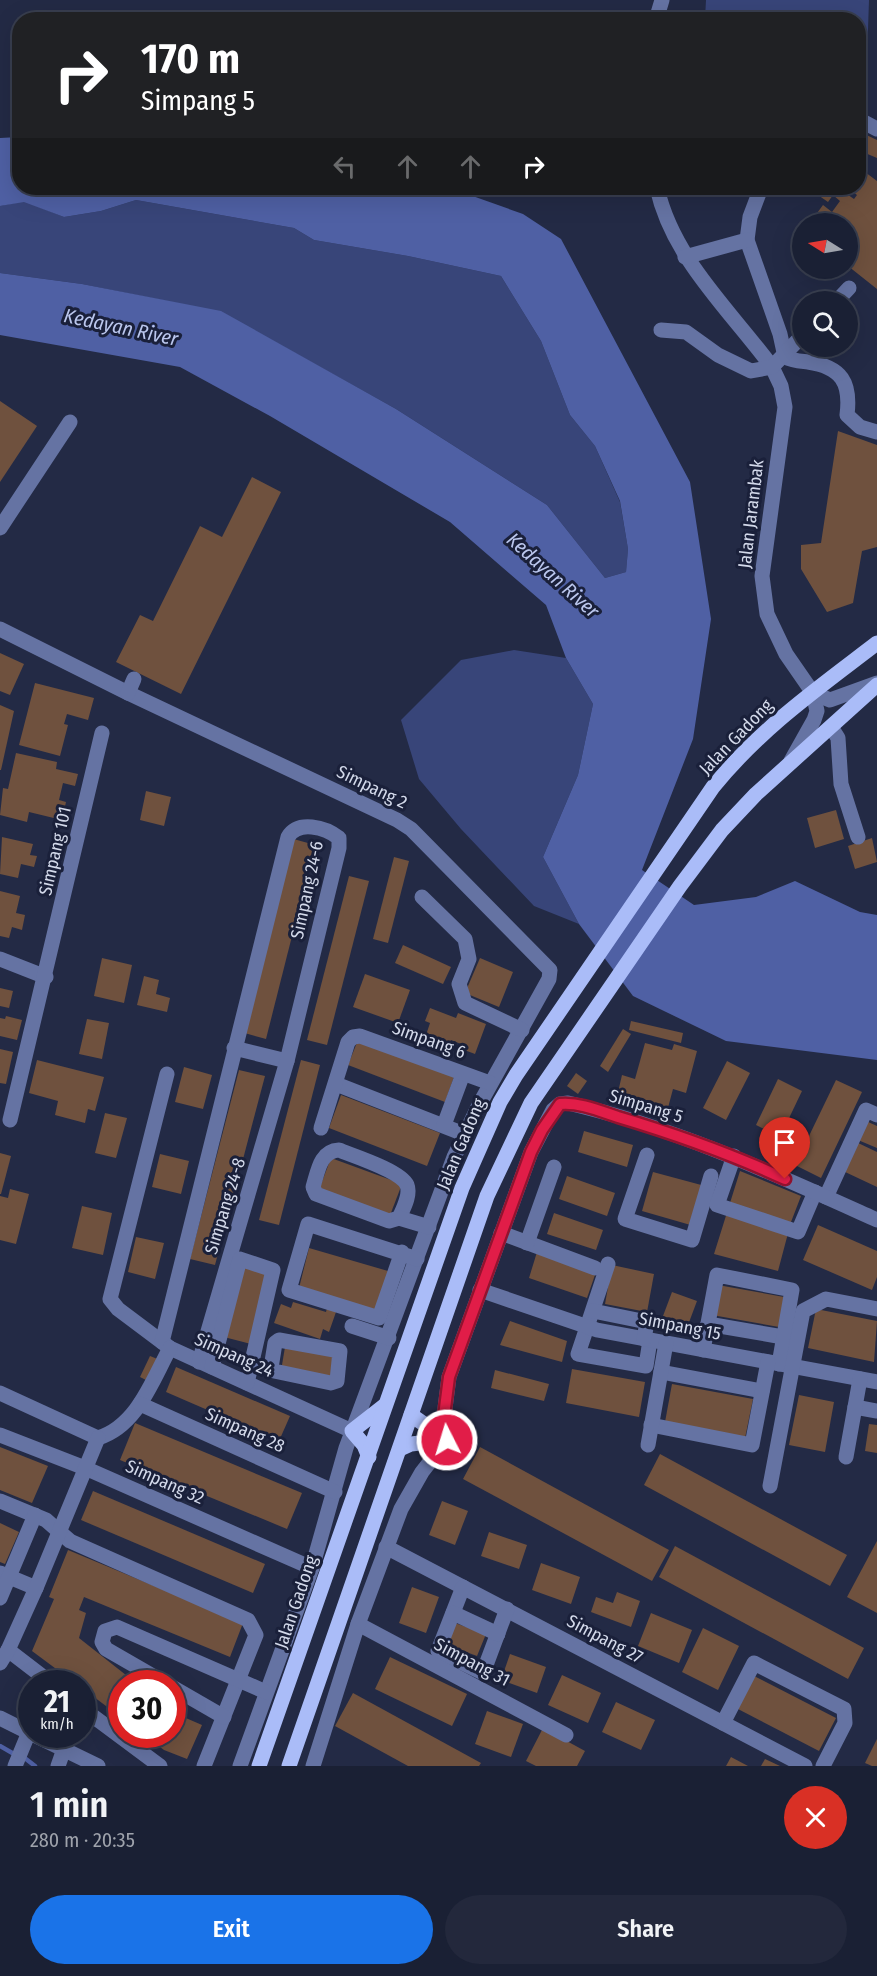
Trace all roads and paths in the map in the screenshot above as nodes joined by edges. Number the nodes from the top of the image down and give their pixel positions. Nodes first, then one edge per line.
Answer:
1 (659, 195) edge
2 (758, 195) edge
3 (747, 240) junction
4 (685, 256) junction
5 (849, 288) dead end
6 (846, 291) edge
7 (661, 330) dead end
8 (792, 348) edge
9 (785, 357) junction
10 (772, 367) junction
11 (70, 422) dead end
12 (877, 432) edge
13 (0, 528) edge
14 (0, 629) edge
15 (877, 644) edge
16 (877, 684) edge
17 (813, 693) junction
18 (831, 727) junction
19 (102, 733) dead end
20 (789, 764) junction
21 (858, 837) dead end
22 (422, 897) dead end
23 (0, 959) edge
24 (45, 977) junction
25 (522, 1030) junction
26 (234, 1048) junction
27 (287, 1061) junction
28 (167, 1074) dead end
29 (463, 1074) junction
30 (490, 1083) junction
31 (336, 1084) junction
32 (877, 1115) edge
33 (10, 1120) dead end
34 (444, 1125) junction
35 (321, 1128) dead end
36 (464, 1134) junction
37 (646, 1155) dead end
38 (734, 1156) junction
39 (554, 1167) dead end
40 (711, 1176) dead end
41 (821, 1195) junction
42 (399, 1218) junction
43 (877, 1220) edge
44 (429, 1227) junction
45 (501, 1233) junction
46 (527, 1243) junction
47 (402, 1252) junction
48 (417, 1259) junction
49 (480, 1290) junction
50 (877, 1309) edge
51 (593, 1311) junction
52 (708, 1324) junction
53 (352, 1326) dead end
54 (587, 1327) junction
55 (783, 1337) junction
56 (389, 1338) junction
57 (647, 1340) junction
58 (666, 1343) junction
59 (166, 1345) junction
60 (703, 1350) junction
61 (779, 1364) junction
62 (206, 1365) junction
63 (661, 1372) junction
64 (284, 1374) junction
65 (860, 1379) junction
66 (877, 1382) edge
67 (247, 1383) junction
68 (762, 1391) junction
69 (0, 1393) edge
70 (279, 1396) junction
71 (140, 1404) junction
72 (387, 1404) junction
73 (855, 1407) junction
74 (877, 1411) edge
75 (411, 1415) junction
76 (651, 1425) junction
77 (352, 1431) junction
78 (0, 1435) edge
79 (98, 1438) junction
80 (447, 1440) junction
81 (648, 1445) dead end
82 (400, 1449) junction
83 (369, 1456) junction
84 (846, 1457) dead end
85 (85, 1468) junction
86 (770, 1486) dead end
87 (335, 1492) junction
88 (0, 1501) edge
89 (35, 1515) junction
90 (60, 1531) junction
91 (386, 1547) junction
92 (312, 1568) junction
93 (5, 1575) edge
94 (463, 1587) junction
95 (36, 1588) junction
96 (0, 1598) edge
97 (507, 1609) junction
98 (453, 1613) junction
99 (358, 1624) junction
100 (498, 1634) junction
101 (3, 1656) edge
102 (28, 1670) edge
103 (142, 1670) edge
104 (238, 1680) junction
105 (266, 1692) junction
106 (186, 1695) edge
107 (224, 1717) junction
108 (0, 1718) edge
109 (96, 1718) edge
110 (723, 1723) junction
111 (18, 1727) edge
112 (566, 1735) dead end
113 (24, 1748) edge
114 (64, 1749) joint
115 (0, 1764) edge
116 (208, 1765) edge
117 (5, 1766) edge
118 (15, 1766) edge
119 (58, 1766) edge
120 (99, 1766) edge
121 (160, 1766) edge
122 (240, 1766) edge
123 (259, 1766) edge
124 (289, 1766) edge
125 (313, 1766) edge
126 (805, 1766) edge
127 (823, 1766) edge

1 - 4 street, Jalan Jarambak
2 - 3 street
3 - 4 street
3 - 9 street
4 - 10 street, Jalan Jarambak
5 - 6 street
7 - 10 street
8 - 9 street
9 - 10 street
9 - 12 street
10 - 17 street, Jalan Jarambak
11 - 13 street
14 - 25 street, Simpang 2
15 - 17 main road, Jalan Gadong
16 - 17 street
16 - 18 main road
17 - 20 street
17 - 72 main road, Jalan Gadong
18 - 20 main road
18 - 21 street
19 - 24 street, Simpang 101
20 - 75 main road
22 - 25 street
23 - 24 street
24 - 33 street, Simpang 101
25 - 30 street
26 - 27 street
26 - 27 street, Simpang 24-6
26 - 59 street, Simpang 24-6
27 - 62 street, Simpang 24-8
28 - 59 street, Simpang 24
29 - 30 street, Simpang 6
29 - 31 street, Simpang 6
29 - 34 street
30 - 36 street
31 - 34 street
31 - 35 street
32 - 41 street
34 - 36 street
36 - 44 street
37 - 40 street
38 - 41 street, Simpang 5
38 - 41 street
38 - 45 street, Simpang 5
39 - 46 street
41 - 43 street, Simpang 5
42 - 42 street
42 - 44 street
44 - 48 street
45 - 46 street
45 - 49 street
46 - 51 street
47 - 47 street
47 - 48 street
48 - 56 street
49 - 54 street, Simpang 15
49 - 80 street
50 - 61 street
51 - 54 street
51 - 57 street
52 - 55 street
52 - 55 street
52 - 60 street
53 - 56 street
54 - 57 street, Simpang 15
54 - 57 street
55 - 61 street
56 - 77 street
57 - 58 street, Simpang 15
58 - 60 street, Simpang 15
58 - 63 street
59 - 62 street, Simpang 24
59 - 71 street, Simpang 24-6
60 - 61 street, Simpang 15
61 - 65 street, Simpang 15
61 - 68 street
61 - 86 street
62 - 67 street, Simpang 24
62 - 67 street
63 - 68 street
63 - 76 street
64 - 64 street
64 - 70 street
65 - 66 street, Simpang 15
65 - 73 street
67 - 70 street, Simpang 24
68 - 76 street
69 - 79 street
70 - 77 street, Simpang 24
71 - 79 street, Simpang 24-6
71 - 87 street, Simpang 28
72 - 77 main road
72 - 83 main road, Jalan Gadong
73 - 74 street
73 - 84 street
75 - 80 main road
75 - 82 main road
76 - 81 street
77 - 83 main road
77 - 87 street
78 - 85 street, Simpang 32
79 - 85 street
80 - 82 main road
80 - 91 street
82 - 124 main road
83 - 123 main road, Jalan Gadong
85 - 90 street
85 - 92 street, Simpang 32
87 - 92 street
88 - 89 street
89 - 90 street
89 - 93 street
90 - 95 street
90 - 104 street
91 - 94 street, Simpang 27
91 - 99 street
92 - 105 street
93 - 95 street
93 - 96 street
94 - 97 street, Simpang 27
94 - 98 street
95 - 101 street
97 - 100 street
97 - 110 street, Simpang 27
98 - 100 street
98 - 100 street
99 - 112 street, Simpang 31
99 - 125 street
101 - 102 street
103 - 104 street
104 - 105 street
104 - 107 street
105 - 122 street
106 - 107 street
107 - 116 street
108 - 111 street
109 - 121 street
110 - 126 street, Simpang 27
110 - 127 street
113 - 118 street
114 - 119 street
114 - 120 street
115 - 117 street

